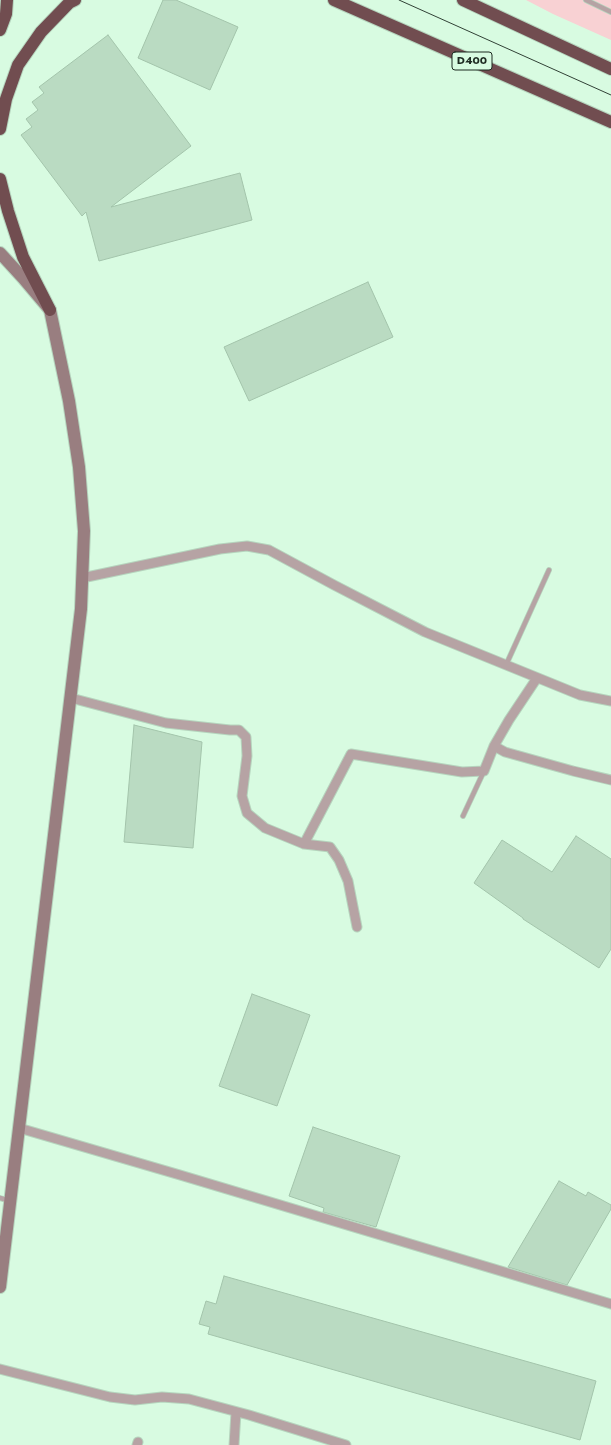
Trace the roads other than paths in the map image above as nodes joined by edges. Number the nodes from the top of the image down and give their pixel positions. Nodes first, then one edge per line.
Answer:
1 (7, 0) edge
2 (75, 0) edge
3 (464, 0) edge
4 (586, 0) edge
5 (334, 1) edge
6 (611, 12) edge
7 (0, 30) edge
8 (611, 69) edge
9 (611, 122) edge
10 (0, 129) edge
11 (0, 179) edge
12 (0, 253) edge
13 (0, 260) edge
14 (23, 278) junction
15 (50, 310) junction
16 (549, 570) dead end
17 (82, 578) junction
18 (506, 665) junction
19 (537, 678) junction
20 (71, 698) junction
21 (611, 701) edge
22 (494, 746) junction
23 (484, 771) junction
24 (611, 780) edge
25 (463, 816) dead end
26 (304, 844) junction
27 (357, 927) dead end
28 (19, 1128) junction
29 (5, 1199) edge
30 (2, 1251) edge
31 (0, 1287) edge
32 (611, 1304) edge
33 (0, 1369) edge
34 (236, 1412) junction
35 (234, 1445) edge
36 (346, 1445) edge

1 - 7 highway
2 - 10 highway
3 - 8 highway
4 - 6 lane
5 - 9 highway, D400
11 - 15 highway
12 - 14 street
13 - 14 street
14 - 15 street
15 - 17 street
16 - 18 lane
17 - 18 street
17 - 20 street
18 - 19 street
19 - 21 street
19 - 22 street
20 - 26 street
20 - 28 street
22 - 23 street
22 - 24 street
23 - 25 lane
23 - 26 street
26 - 27 street
28 - 29 street
28 - 32 street
29 - 30 street
30 - 31 street
33 - 34 street
34 - 35 street
34 - 36 street

